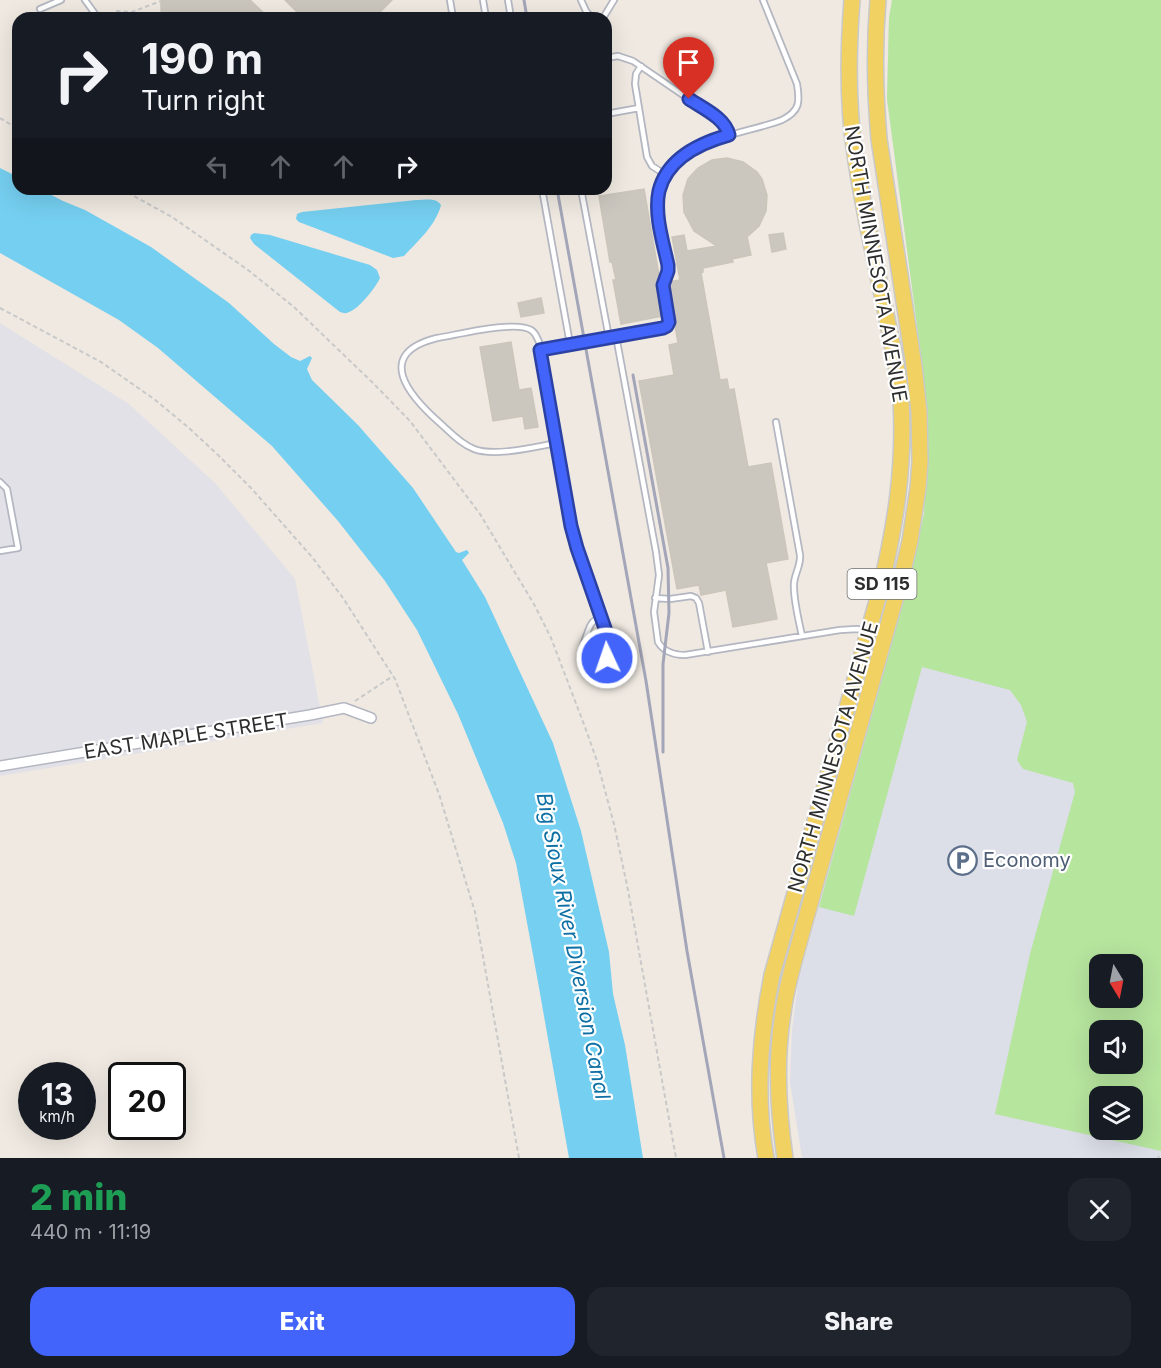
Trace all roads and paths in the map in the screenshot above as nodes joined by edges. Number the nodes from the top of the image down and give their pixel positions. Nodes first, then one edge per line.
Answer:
1 (61, 0) edge
2 (763, 0) edge
3 (852, 0) edge
4 (878, 0) edge
5 (161, 1) edge
6 (40, 9) dead end
7 (116, 11) dead end
8 (132, 12) joint
9 (612, 57) edge
10 (641, 66) junction
11 (639, 108) junction
12 (612, 113) edge
13 (729, 135) junction
14 (666, 175) junction
15 (132, 195) edge
16 (543, 195) edge
17 (582, 195) edge
18 (0, 308) edge
19 (616, 336) junction
20 (609, 338) junction
21 (570, 344) junction
22 (540, 350) junction
23 (776, 423) dead end
24 (556, 443) junction
25 (0, 482) edge
26 (0, 551) edge
27 (655, 598) junction
28 (601, 617) junction
29 (868, 633) junction
30 (802, 636) junction
31 (708, 652) junction
32 (393, 676) junction
33 (344, 708) junction
34 (370, 718) dead end
35 (0, 766) edge
36 (519, 1158) edge
37 (676, 1158) edge
38 (766, 1158) edge
39 (785, 1158) edge

1 - 6 lane
2 - 13 lane
3 - 29 main road, NORTH MINNESOTA AVENUE / SD 115
4 - 39 main road, NORTH MINNESOTA AVENUE / SD 115
5 - 8 path
7 - 8 path
9 - 10 lane
10 - 11 lane
10 - 13 lane
11 - 12 lane
11 - 14 lane
13 - 14 lane
14 - 19 lane
15 - 37 path
16 - 21 lane
17 - 20 lane
18 - 32 path
19 - 20 lane
19 - 27 lane
20 - 21 lane
21 - 22 lane
22 - 24 lane
22 - 24 lane
23 - 30 lane
24 - 28 lane
25 - 26 lane
27 - 31 lane
27 - 31 lane
28 - 28 lane
29 - 30 lane
29 - 38 main road, NORTH MINNESOTA AVENUE / SD 115
30 - 31 lane
32 - 33 path
32 - 36 path
33 - 34 street
33 - 35 street, EAST MAPLE STREET

